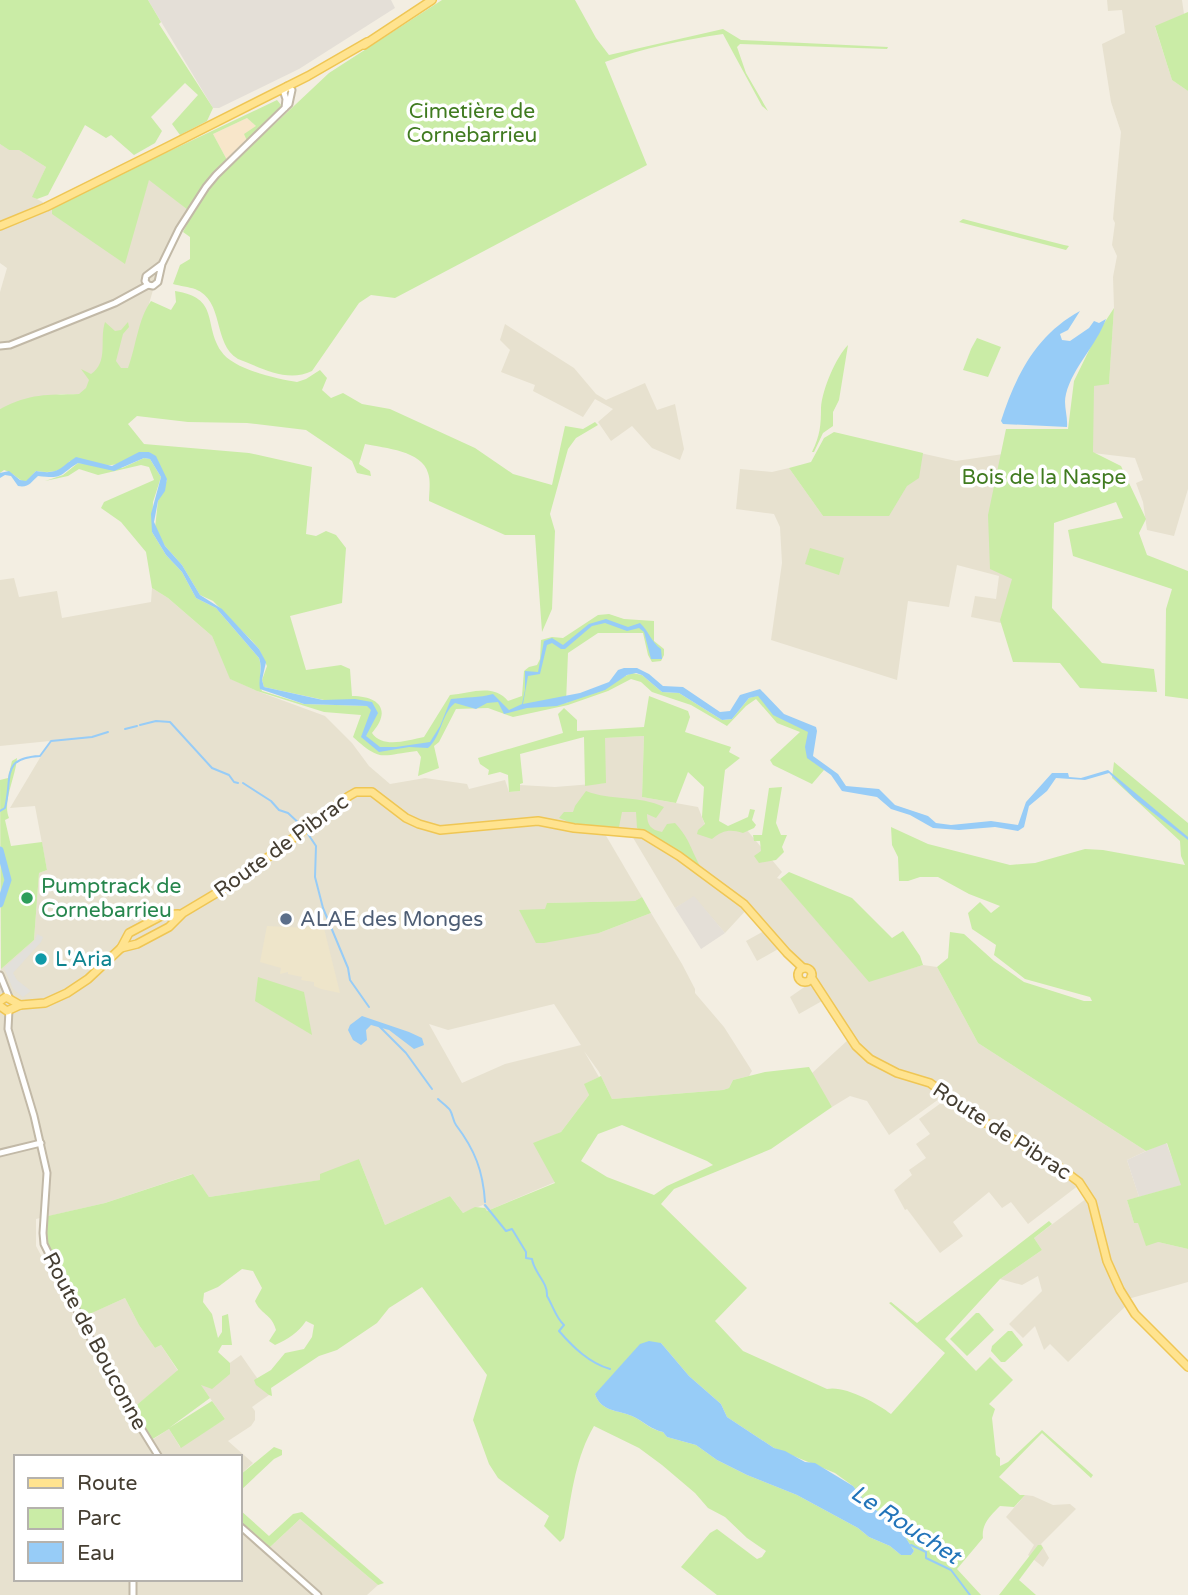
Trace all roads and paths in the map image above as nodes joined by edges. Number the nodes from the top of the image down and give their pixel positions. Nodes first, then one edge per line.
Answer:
1 (432, 0) edge
2 (288, 89) junction
3 (0, 226) edge
4 (155, 275) junction
5 (147, 283) junction
6 (0, 346) edge
7 (171, 919) junction
8 (131, 941) junction
9 (801, 970) junction
10 (0, 978) edge
11 (809, 979) junction
12 (6, 1005) edge
13 (41, 1143) junction
14 (0, 1153) edge
15 (1188, 1367) edge
16 (158, 1455) edge
17 (242, 1528) edge
18 (318, 1595) edge

1 - 2 main road
2 - 3 main road
2 - 4 street
4 - 5 street
4 - 5 street
5 - 6 street
7 - 8 main road
7 - 8 main road
7 - 9 main road, Route de Pibrac
8 - 12 main road
9 - 11 main road, Route de Pibrac
9 - 11 main road, Route de Pibrac
10 - 12 street, Route de Bouconne
11 - 15 main road, Route de Pibrac
12 - 13 street, Route de Bouconne
13 - 14 street
13 - 16 street, Route de Bouconne
17 - 18 street

